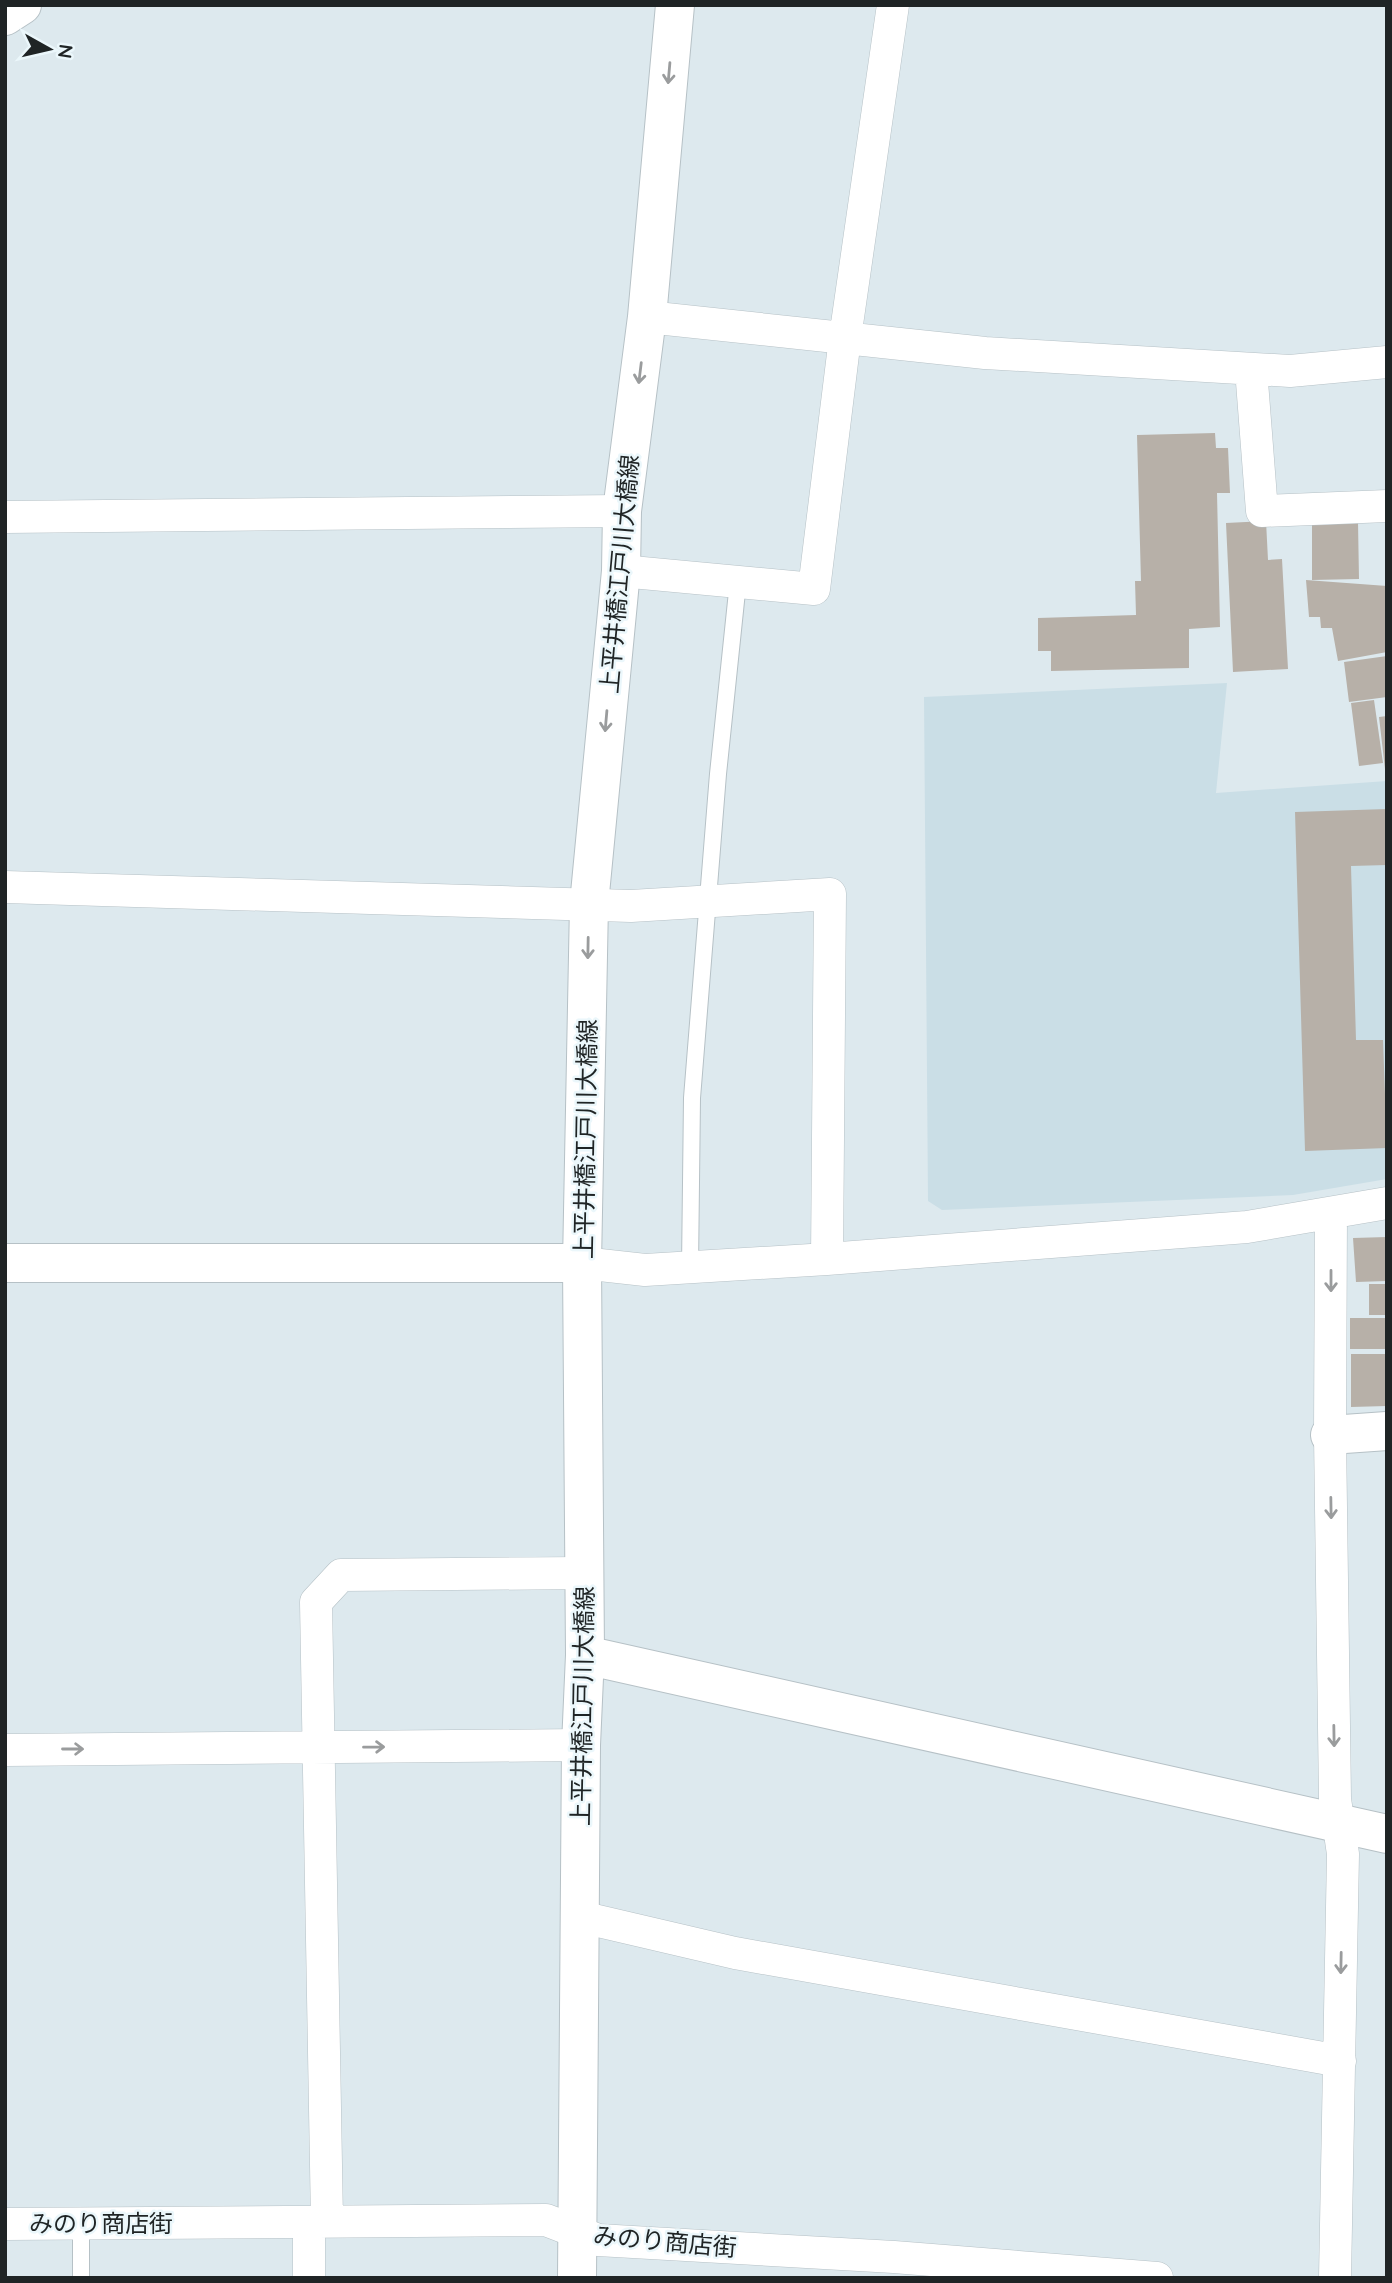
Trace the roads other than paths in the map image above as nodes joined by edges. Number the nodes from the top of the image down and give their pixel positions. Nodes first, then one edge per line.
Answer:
1 (22, 5) edge
2 (675, 5) edge
3 (893, 5) edge
4 (5, 16) edge
5 (647, 317) junction
6 (845, 338) junction
7 (1387, 362) edge
8 (1251, 369) junction
9 (1387, 506) edge
10 (622, 511) junction
11 (5, 517) edge
12 (621, 571) junction
13 (738, 582) junction
14 (5, 887) edge
15 (708, 902) junction
16 (589, 904) junction
17 (1387, 1203) edge
18 (1331, 1213) junction
19 (827, 1259) junction
20 (5, 1263) edge
21 (582, 1263) junction
22 (690, 1267) junction
23 (1387, 1432) edge
24 (1330, 1435) junction
25 (584, 1573) junction
26 (585, 1655) junction
27 (581, 1745) junction
28 (318, 1747) junction
29 (5, 1750) edge
30 (1338, 1825) junction
31 (1387, 1834) edge
32 (581, 1917) junction
33 (1339, 2061) junction
34 (318, 2222) junction
35 (81, 2223) junction
36 (5, 2224) edge
37 (576, 2232) junction
38 (894, 2267) edge
39 (81, 2278) edge
40 (309, 2278) edge
41 (577, 2278) edge
42 (1157, 2278) edge
43 (1335, 2278) edge

1 - 4 street
2 -> 5 street, 上平井橋江戸川大橋線
3 - 6 street
5 - 6 street
5 -> 10 street, 上平井橋江戸川大橋線
6 - 8 street
6 - 13 street
7 - 8 street
8 - 9 street
10 - 11 street
10 - 12 street, 上平井橋江戸川大橋線
12 - 13 street
12 -> 16 street, 上平井橋江戸川大橋線
13 - 15 lane
14 - 16 street
15 - 16 street
15 - 19 street
15 - 22 lane
16 -> 21 street, 上平井橋江戸川大橋線
17 - 18 street
18 - 19 street
18 -> 24 street
19 - 22 street
20 - 21 street
21 - 22 street
21 - 25 street, 上平井橋江戸川大橋線
23 - 24 street
24 -> 30 street
25 - 26 street, 上平井橋江戸川大橋線
25 - 28 street
26 - 27 street, 上平井橋江戸川大橋線
26 - 30 street
28 -> 27 street
27 - 32 street, 上平井橋江戸川大橋線
29 -> 28 street
28 - 34 street
30 - 31 street
30 -> 33 street
32 - 33 street
32 - 37 street, 上平井橋江戸川大橋線
33 - 43 street
34 - 35 street, みのり商店街
34 - 37 street, みのり商店街
34 - 40 street
35 - 36 street, みのり商店街
35 - 39 lane
37 - 38 street, みのり商店街
37 - 41 street, 上平井橋江戸川大橋線
38 - 42 street, みのり商店街

